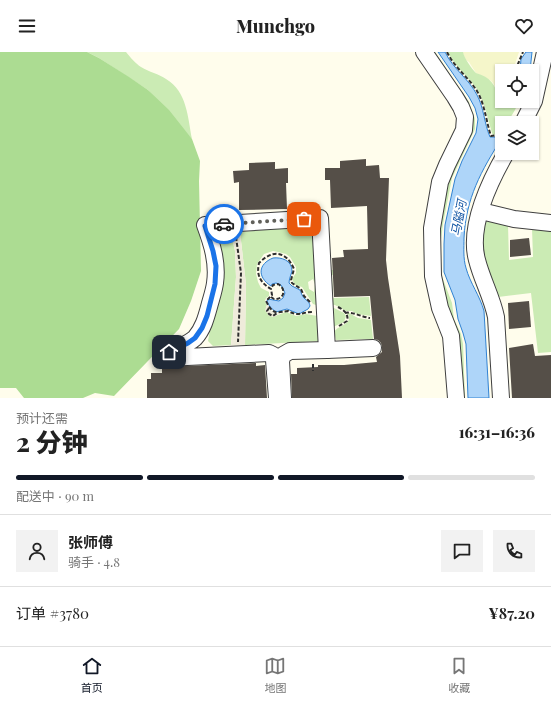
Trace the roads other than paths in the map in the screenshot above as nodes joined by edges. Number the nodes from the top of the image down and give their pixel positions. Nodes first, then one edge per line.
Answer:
1 (424, 52) edge
2 (545, 52) edge
3 (526, 116) edge
4 (502, 160) edge
5 (481, 211) junction
6 (551, 223) edge
7 (373, 348) dead end
8 (327, 350) junction
9 (277, 398) edge
10 (283, 398) edge
11 (456, 398) edge
12 (501, 398) edge

1 - 11 street
2 - 3 street
4 - 5 street
5 - 6 street
5 - 12 street
7 - 8 street
8 - 9 street
8 - 10 street

